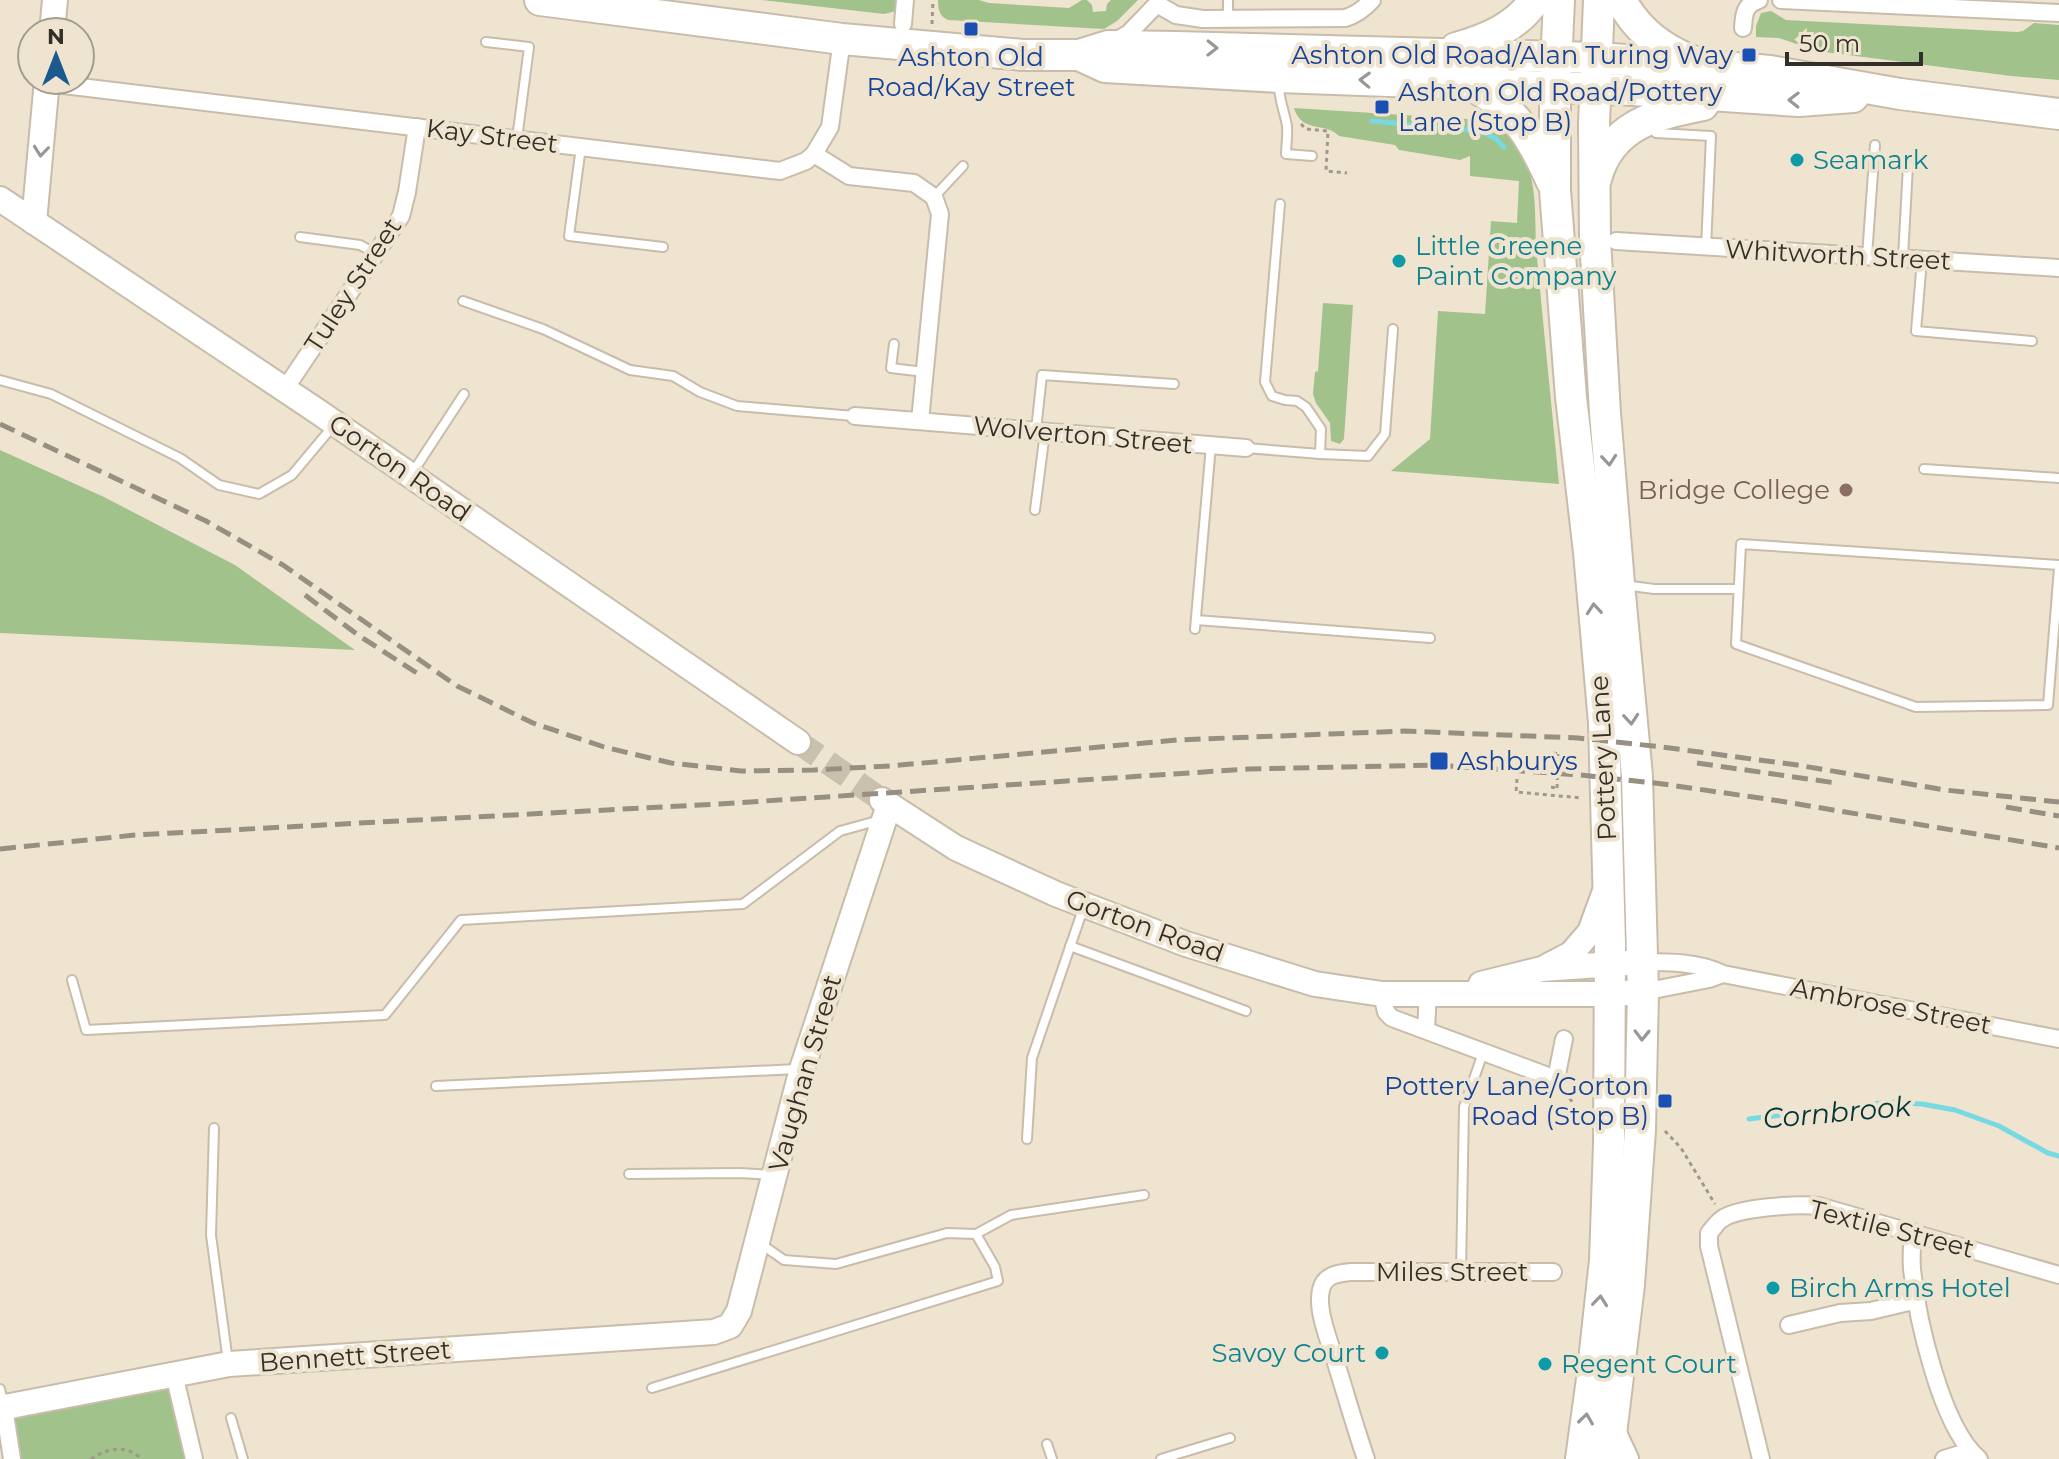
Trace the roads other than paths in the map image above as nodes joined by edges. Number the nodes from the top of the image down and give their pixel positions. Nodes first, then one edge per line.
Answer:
1 (540, 0) edge
2 (905, 0) edge
3 (1228, 0) edge
4 (1372, 0) edge
5 (1535, 0) edge
6 (1559, 0) edge
7 (1580, 0) edge
8 (1599, 0) edge
9 (1621, 0) edge
10 (1759, 0) edge
11 (1781, 0) edge
12 (1157, 2) edge
13 (2059, 13) edge
14 (1228, 18) junction
15 (903, 24) dead end
16 (1743, 28) dead end
17 (842, 39) junction
18 (486, 42) dead end
19 (1108, 46) junction
20 (1176, 47) junction
21 (1431, 53) junction
22 (1079, 55) junction
23 (1576, 57) junction
24 (1701, 65) junction
25 (1279, 77) junction
26 (1471, 85) junction
27 (96, 87) edge
28 (1575, 88) junction
29 (1900, 94) junction
30 (46, 96) edge
31 (1741, 98) junction
32 (2059, 114) edge
33 (417, 127) junction
34 (1656, 133) dead end
35 (517, 139) junction
36 (1875, 145) dead end
37 (581, 147) junction
38 (814, 154) junction
39 (1312, 156) dead end
40 (1908, 165) dead end
41 (963, 166) dead end
42 (1594, 187) junction
43 (1555, 190) junction
44 (934, 197) junction
45 (0, 199) edge
46 (1280, 204) dead end
47 (34, 222) junction
48 (300, 237) dead end
49 (1616, 241) dead end
50 (663, 247) dead end
51 (1706, 248) junction
52 (375, 253) junction
53 (1867, 257) junction
54 (1903, 259) junction
55 (1922, 260) junction
56 (2059, 268) edge
57 (463, 301) dead end
58 (1393, 329) dead end
59 (2032, 341) dead end
60 (894, 344) dead end
61 (924, 372) junction
62 (0, 380) edge
63 (1174, 384) dead end
64 (285, 389) junction
65 (464, 394) dead end
66 (855, 416) joint
67 (920, 421) junction
68 (335, 424) junction
69 (1040, 431) junction
70 (1211, 445) junction
71 (1246, 448) joint
72 (1320, 454) junction
73 (1924, 469) dead end
74 (411, 475) junction
75 (2059, 478) edge
76 (1035, 510) dead end
77 (1589, 552) junction
78 (2059, 566) edge
79 (1619, 584) junction
80 (1738, 589) junction
81 (1430, 638) dead end
82 (798, 742) tunnel mouth
83 (885, 808) junction
84 (1608, 883) junction
85 (1084, 905) junction
86 (1070, 946) junction
87 (1642, 962) junction
88 (1610, 964) junction
89 (1542, 969) junction
90 (1723, 974) junction
91 (72, 980) dead end
92 (1643, 992) junction
93 (1428, 993) junction
94 (1382, 994) junction
95 (1610, 994) junction
96 (1246, 1011) dead end
97 (1426, 1030) junction
98 (1564, 1039) dead end
99 (2059, 1039) edge
100 (1483, 1052) junction
101 (802, 1069) junction
102 (436, 1086) dead end
103 (214, 1128) dead end
104 (1027, 1139) dead end
105 (629, 1174) dead end
106 (774, 1175) junction
107 (1144, 1195) dead end
108 (1913, 1232) junction
109 (976, 1234) junction
110 (757, 1242) junction
111 (1461, 1272) junction
112 (1553, 1272) dead end
113 (2059, 1275) edge
114 (1917, 1300) junction
115 (1789, 1325) dead end
116 (714, 1332) joint
117 (229, 1364) junction
118 (174, 1374) junction
119 (652, 1388) dead end
120 (1, 1401) edge
121 (231, 1418) dead end
122 (1612, 1429) junction
123 (1230, 1438) dead end
124 (1047, 1444) dead end
125 (1974, 1455) edge
126 (12, 1459) edge
127 (194, 1459) edge
128 (243, 1459) edge
129 (1052, 1459) edge
130 (1161, 1459) edge
131 (1366, 1459) edge
132 (1581, 1459) edge
133 (1608, 1459) edge
134 (1626, 1459) edge
135 (1761, 1459) edge
136 (1944, 1459) edge

1 - 17 highway
2 - 15 street
3 - 14 lane
4 - 14 street
5 - 21 highway
6 - 23 highway
7 - 23 highway
8 - 23 highway
9 - 24 highway
10 - 16 street
11 - 13 street
12 - 14 street
12 - 19 street
12 - 20 street
17 - 22 highway
17 - 38 street
18 - 35 lane
19 - 20 highway
19 - 22 highway
20 -> 21 highway
21 - 23 highway
22 - 25 highway
23 - 24 highway
23 - 28 highway, Pottery Lane
23 - 28 highway, Pottery Lane
24 - 29 highway
26 -> 25 highway
25 - 39 lane
26 - 28 highway
26 - 43 highway
27 - 33 street, Kay Street
28 - 31 highway
28 - 42 highway, Pottery Lane
28 - 43 highway, Pottery Lane
28 - 77 highway
29 -> 31 highway
29 - 32 highway
30 -> 47 street
31 - 42 highway
33 - 35 street, Kay Street
33 - 52 street, Tuley Street
34 - 51 lane
35 - 37 street, Kay Street
36 - 53 lane
37 - 38 street, Kay Street
37 - 50 lane
38 - 44 street
40 - 54 lane
41 - 44 lane
42 -> 79 highway, Pottery Lane
43 - 77 highway, Pottery Lane
44 - 61 street
45 - 47 street, Gorton Road
46 - 72 lane
47 - 64 street, Gorton Road
48 - 52 lane
49 - 51 street, Whitworth Street
51 - 53 street, Whitworth Street
52 - 64 street, Tuley Street
53 - 54 street, Whitworth Street
54 - 55 street, Whitworth Street
55 - 56 street, Whitworth Street
55 - 59 lane
57 - 66 lane
58 - 72 lane
60 - 61 lane
61 - 67 street
62 - 68 lane
63 - 69 lane
64 - 68 street, Gorton Road
65 - 74 lane
66 - 67 street, Wolverton Street
67 - 69 street, Wolverton Street
68 - 74 street, Gorton Road
69 - 70 street, Wolverton Street
69 - 76 lane
70 - 71 street, Wolverton Street
70 - 81 lane
71 - 72 lane
73 - 75 lane
74 - 82 street, Gorton Road
84 -> 77 highway, Pottery Lane
78 - 80 lane
78 - 80 lane
79 - 80 lane
79 -> 87 highway, Pottery Lane
83 - 85 street, Gorton Road
83 - 91 lane
83 - 101 street, Vaughan Street
84 - 88 highway, Pottery Lane
84 - 89 street
85 - 86 lane
85 - 94 street, Gorton Road
86 - 96 lane
86 - 104 lane
87 - 88 street, Gorton Road
87 - 90 street, Ambrose Street
87 - 92 highway, Pottery Lane
88 - 89 street, Gorton Road
88 - 95 highway, Pottery Lane
89 - 93 street, Gorton Road
90 - 92 street, Ambrose Street
90 - 99 street, Ambrose Street
92 - 95 street, Gorton Road
92 -> 122 highway, Pottery Lane
93 - 94 street, Gorton Road
93 - 95 street, Gorton Road
93 - 97 street
94 - 97 street
132 -> 95 highway, Pottery Lane
97 - 100 street
98 - 100 street
100 - 111 lane
101 - 102 lane
101 - 106 street, Vaughan Street
103 - 117 lane
105 - 106 lane
106 - 110 street, Vaughan Street
107 - 109 lane
108 - 113 street, Textile Street
108 - 114 street
108 - 135 street, Textile Street
109 - 110 lane
109 - 119 lane
110 - 116 street, Vaughan Street
111 - 112 street, Miles Street
111 - 131 street, Miles Street
114 - 115 street
114 - 125 street
116 - 117 street, Bennett Street
117 - 118 street, Bennett Street
118 - 120 street, Bennett Street
118 - 127 street
120 - 126 street
121 - 128 lane
122 - 133 highway, Pottery Lane
122 - 134 street
123 - 130 lane
124 - 129 lane
125 - 136 street

